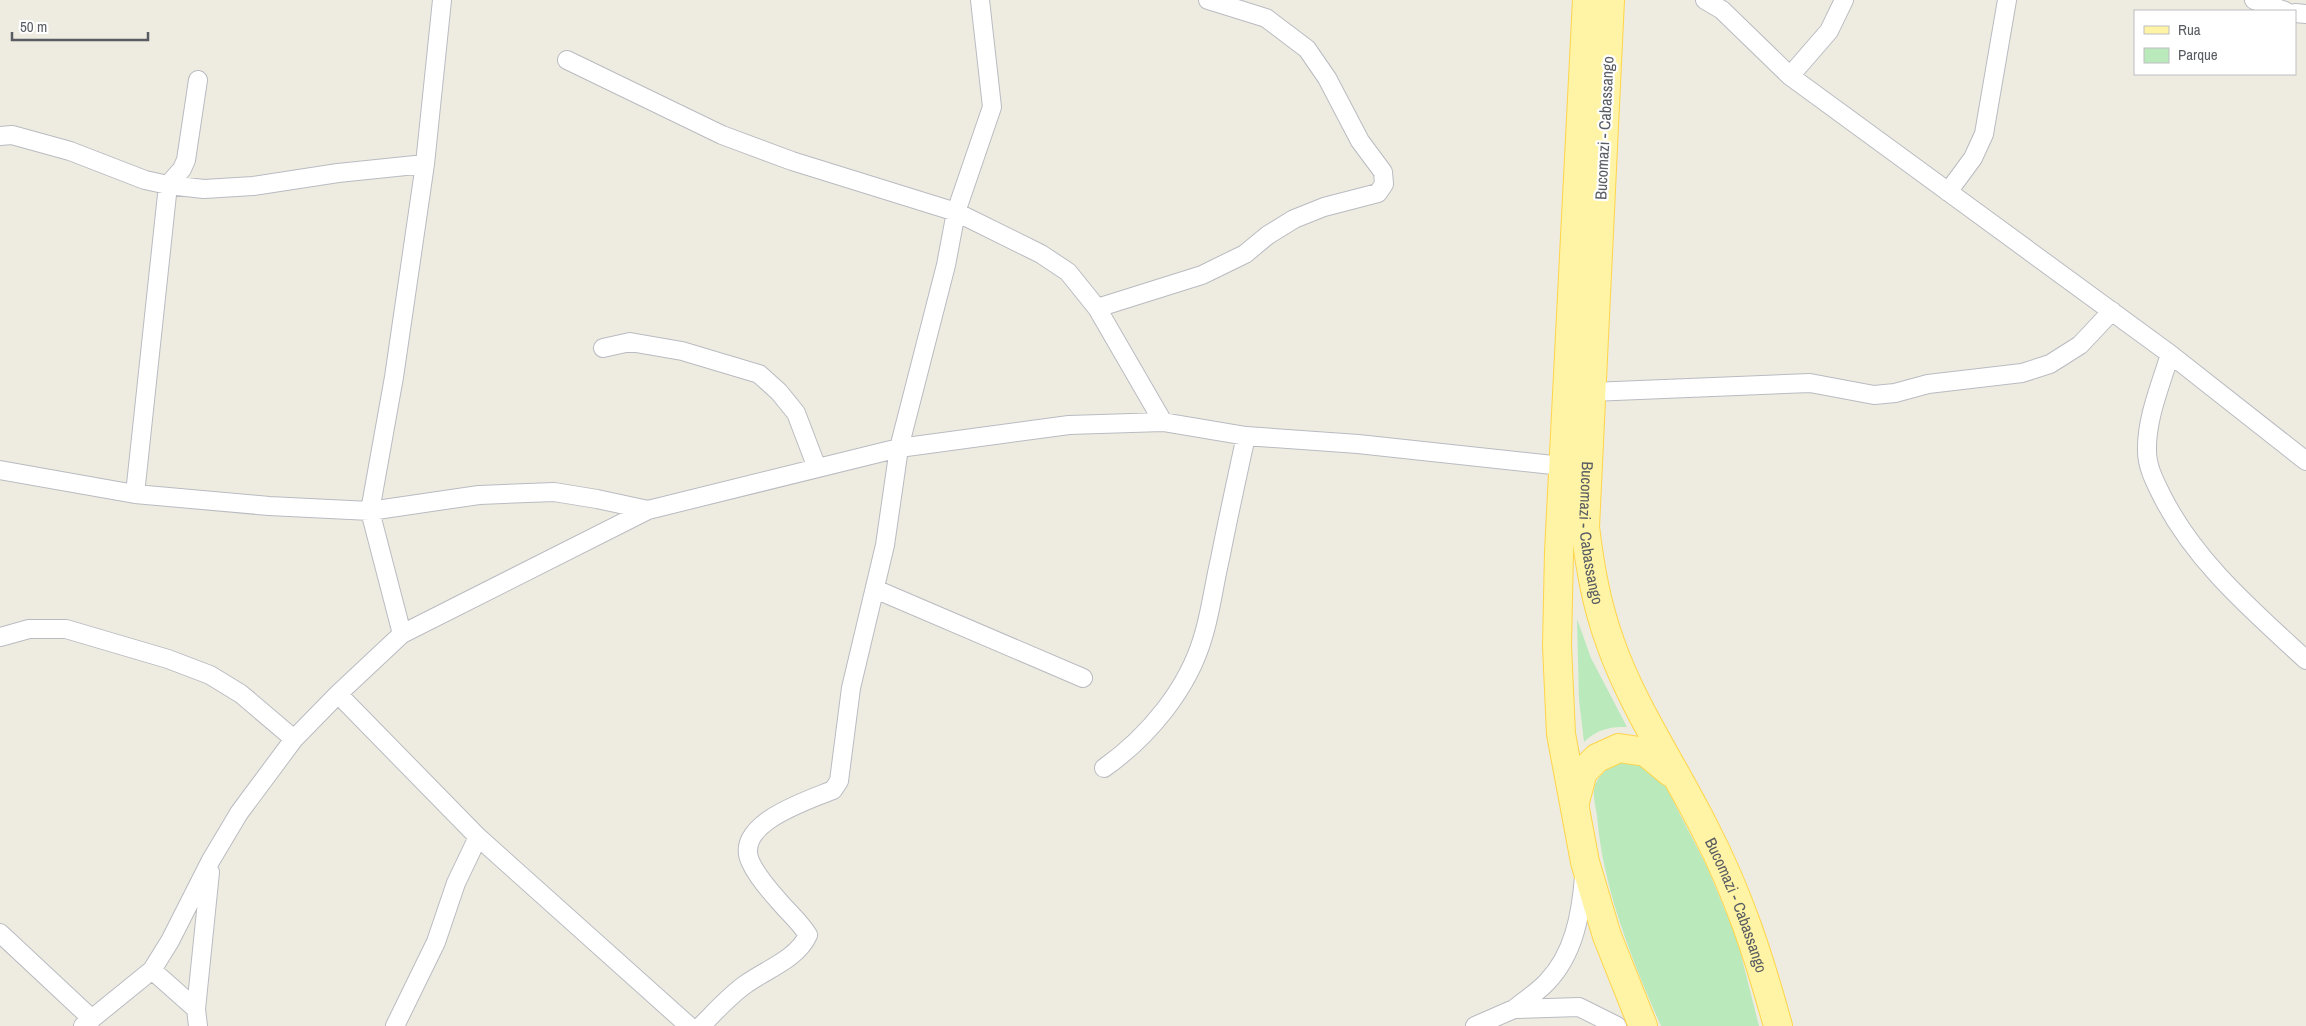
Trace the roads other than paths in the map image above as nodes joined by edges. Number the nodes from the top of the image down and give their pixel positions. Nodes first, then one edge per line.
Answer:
1 (442, 0) edge
2 (980, 0) edge
3 (1208, 0) edge
4 (1587, 0) edge
5 (1610, 0) edge
6 (1705, 0) edge
7 (1844, 0) edge
8 (2007, 0) edge
9 (2254, 0) edge
10 (2282, 10) edge
11 (567, 60) dead end
12 (1790, 76) junction
13 (198, 80) dead end
14 (0, 136) edge
15 (425, 164) junction
16 (168, 185) junction
17 (1948, 192) junction
18 (956, 212) junction
19 (1097, 308) junction
20 (2112, 311) junction
21 (603, 348) dead end
22 (2170, 354) junction
23 (1590, 392) junction
24 (1163, 422) junction
25 (1246, 436) junction
26 (899, 448) junction
27 (2306, 461) edge
28 (1562, 466) junction
29 (817, 468) junction
30 (0, 470) edge
31 (135, 494) junction
32 (648, 510) junction
33 (370, 511) junction
34 (875, 590) junction
35 (402, 634) junction
36 (0, 637) edge
37 (2306, 660) edge
38 (1083, 678) dead end
39 (338, 694) junction
40 (294, 739) junction
41 (1104, 768) dead end
42 (1679, 780) junction
43 (1574, 808) junction
44 (478, 837) junction
45 (211, 860) junction
46 (1585, 862) junction
47 (0, 933) edge
48 (152, 970) junction
49 (1514, 1010) junction
50 (197, 1018) edge
51 (88, 1022) edge
52 (395, 1026) edge
53 (689, 1026) edge
54 (701, 1026) edge
55 (1475, 1026) edge
56 (1617, 1026) edge
57 (1642, 1026) edge
58 (1778, 1026) edge

1 - 15 street
2 - 18 street
3 - 19 street
4 - 28 main road, Bucomazi - Cabassango
5 - 23 main road, Bucomazi - Cabassango
6 - 12 street
7 - 12 street
8 - 17 street
9 - 10 street
11 - 18 street
12 - 17 street
13 - 16 street
14 - 16 street
15 - 16 street
15 - 33 street
16 - 31 street
17 - 20 street
18 - 19 street
18 - 26 street
19 - 24 street
20 - 22 street
20 - 23 street
21 - 29 street
22 - 27 street
22 - 37 street
23 - 42 main road, Bucomazi - Cabassango
24 - 25 street
24 - 26 street
25 - 28 street
25 - 41 street
26 - 29 street
26 - 34 street
28 - 43 main road, Bucomazi - Cabassango
29 - 32 street
30 - 31 street
31 - 33 street
32 - 33 street
32 - 35 street
33 - 35 street
34 - 38 street
34 - 54 street
35 - 39 street
36 - 40 street
39 - 40 street
39 - 44 street
40 - 45 street
42 - 43 main road
42 - 58 main road, Bucomazi - Cabassango
43 - 46 main road, Bucomazi - Cabassango
44 - 52 street
44 - 53 street
45 - 48 street
45 - 50 street
46 - 49 street
46 - 57 main road, Bucomazi - Cabassango
47 - 51 street
48 - 50 street
48 - 51 street
49 - 55 street
49 - 56 street

